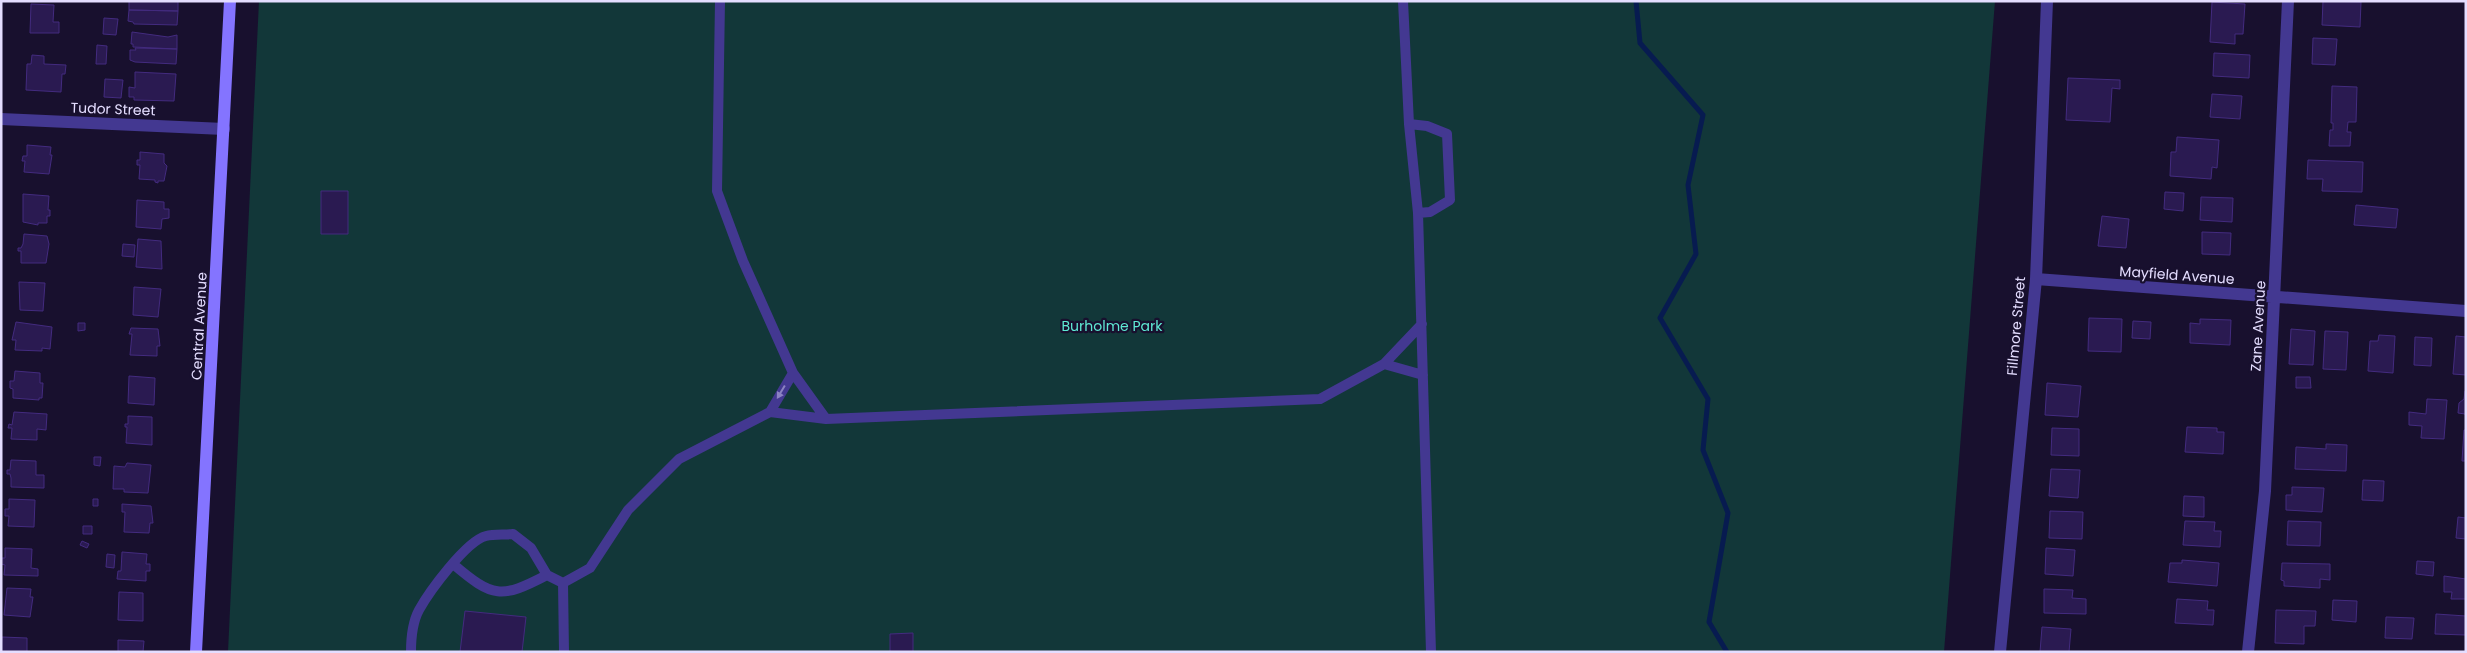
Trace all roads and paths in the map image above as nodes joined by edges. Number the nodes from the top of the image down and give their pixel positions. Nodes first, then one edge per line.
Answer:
1 (230, 1) edge
2 (720, 1) edge
3 (1403, 1) edge
4 (2047, 1) edge
5 (2288, 1) edge
6 (1, 119) edge
7 (1409, 124) junction
8 (224, 129) junction
9 (1418, 213) junction
10 (2036, 279) junction
11 (2275, 298) junction
12 (2466, 311) edge
13 (1422, 324) junction
14 (1384, 364) junction
15 (793, 373) junction
16 (1423, 375) junction
17 (770, 412) junction
18 (826, 419) junction
19 (453, 564) junction
20 (547, 575) junction
21 (563, 583) junction
22 (196, 652) edge
23 (410, 652) edge
24 (564, 652) edge
25 (1431, 652) edge
26 (2000, 652) edge
27 (2248, 652) edge

1 - 8 main road, Central Avenue
2 - 15 lane
3 - 7 lane
4 - 10 street, Fillmore Street
5 - 11 street, Zane Avenue
6 - 8 street, Tudor Street
7 - 9 lane
7 - 9 lane
8 - 22 main road, Central Avenue
9 - 13 lane
10 - 11 street, Mayfield Avenue
10 - 26 street, Fillmore Street
11 - 12 street, Mayfield Avenue
11 - 27 street, Zane Avenue
13 - 14 lane
13 - 16 lane
14 - 16 lane
14 - 18 lane
15 -> 17 lane
15 - 18 lane
16 - 25 lane
17 - 18 lane
17 - 21 lane
19 - 20 lane
19 - 20 lane
19 - 23 lane
20 - 21 lane
21 - 24 lane

